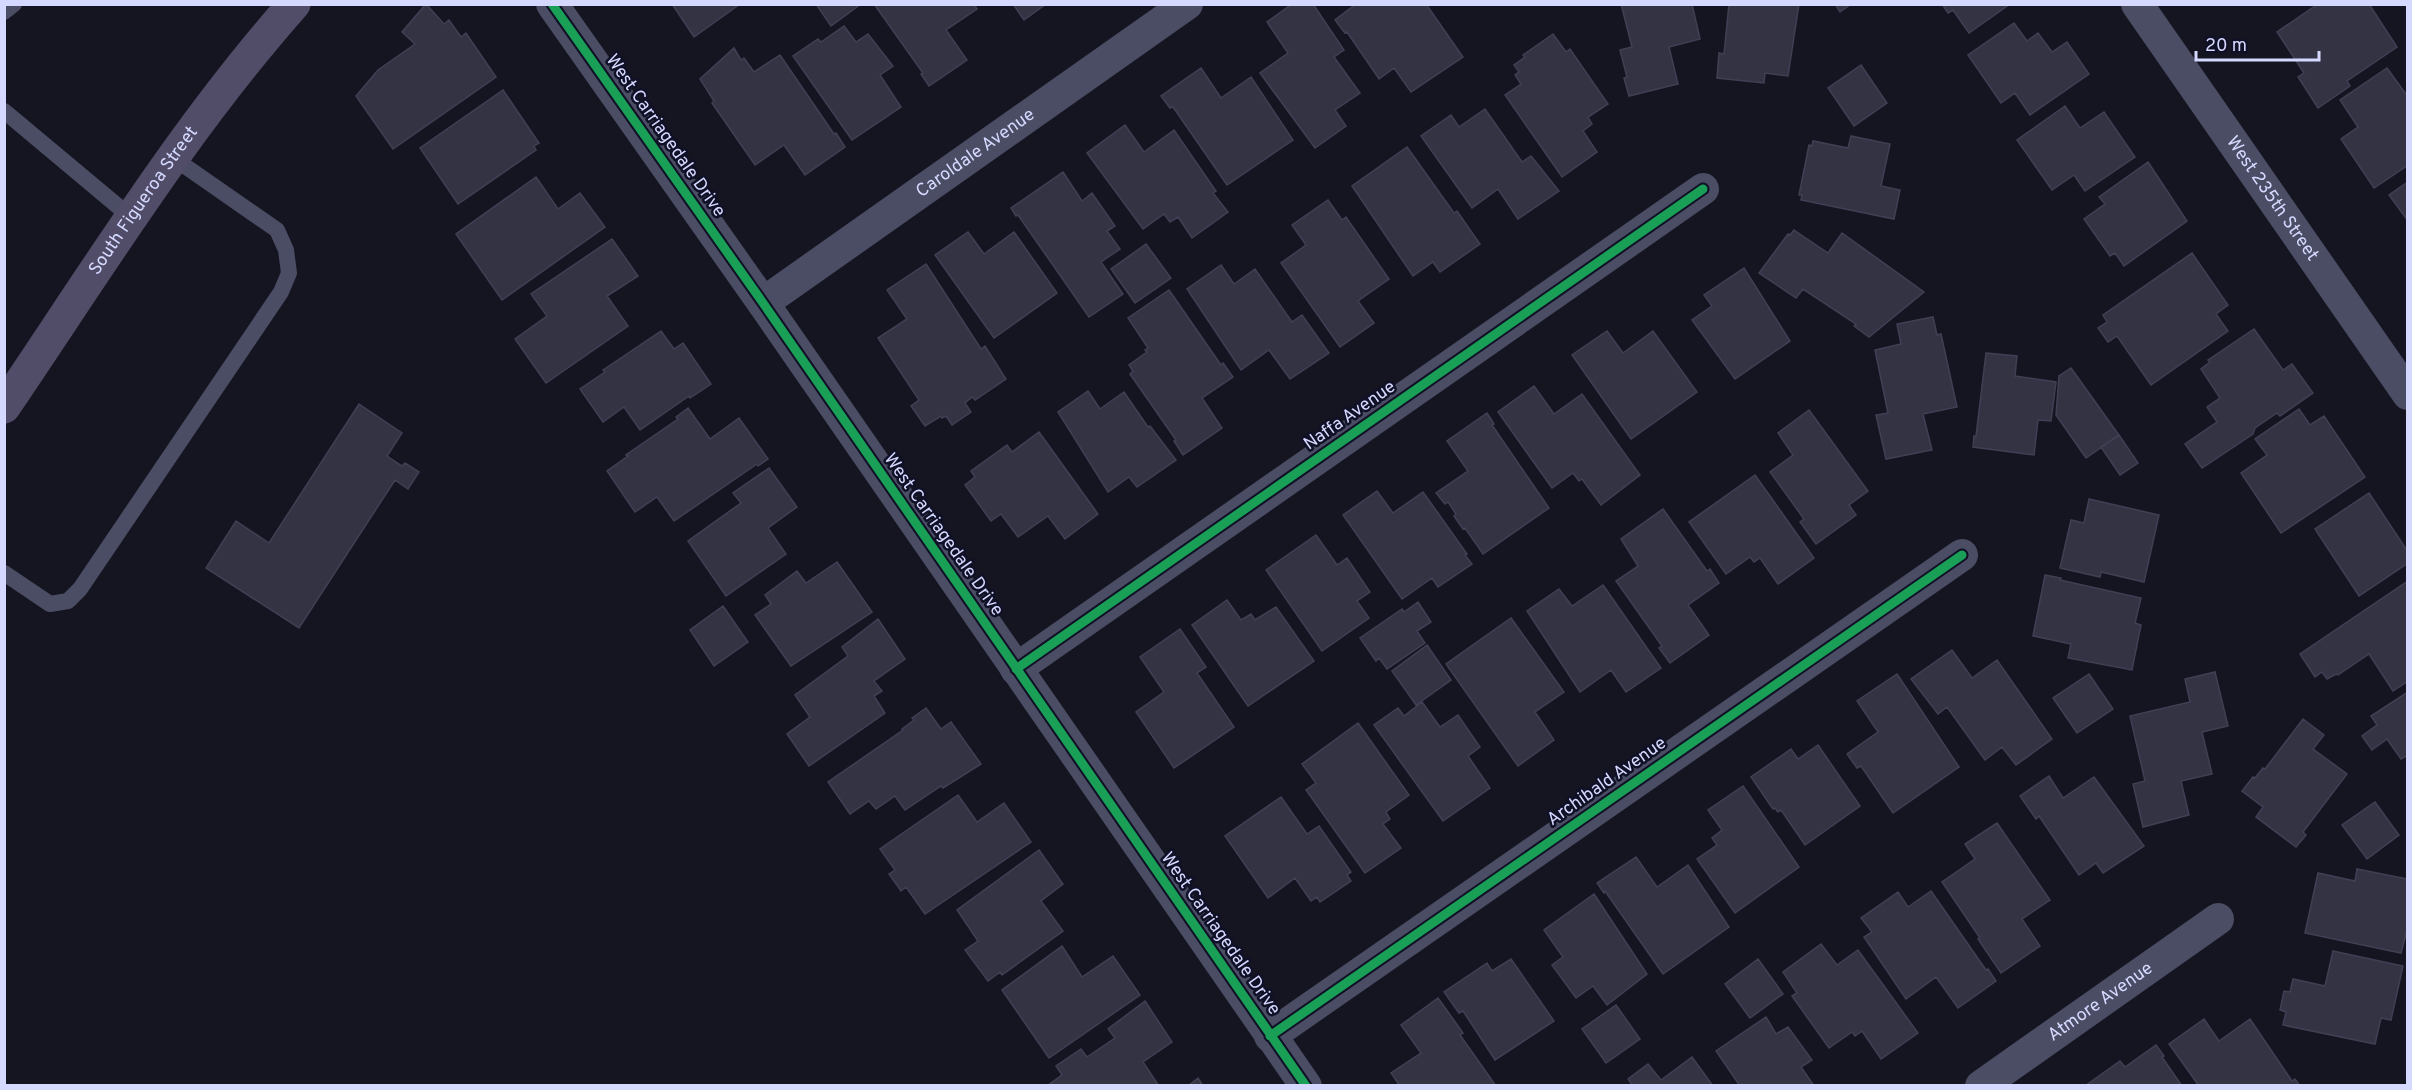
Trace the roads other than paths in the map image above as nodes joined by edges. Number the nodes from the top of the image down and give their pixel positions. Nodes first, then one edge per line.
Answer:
1 (14, 4) edge
2 (294, 4) edge
3 (552, 4) edge
4 (1187, 4) edge
5 (2137, 4) edge
6 (4, 12) edge
7 (4, 111) edge
8 (172, 157) junction
9 (1703, 189) dead end
10 (132, 218) junction
11 (763, 303) junction
12 (2408, 394) edge
13 (4, 407) edge
14 (1962, 555) dead end
15 (4, 573) edge
16 (1016, 669) junction
17 (2218, 920) dead end
18 (1270, 1036) junction
19 (1306, 1086) edge
20 (1981, 1086) edge

1 - 6 lane
2 - 8 main road, South Figueroa Street
3 - 11 street, West Carriagedale Drive
4 - 11 street, Caroldale Avenue
5 - 12 street, West 235th Street
7 - 10 lane
8 - 10 main road, South Figueroa Street
8 - 15 lane
9 - 16 street, Naffa Avenue
10 - 13 main road, South Figueroa Street
11 - 16 street, West Carriagedale Drive
14 - 18 street, Archibald Avenue
16 - 18 street, West Carriagedale Drive
17 - 20 street, Atmore Avenue
18 - 19 street, West Carriagedale Drive

